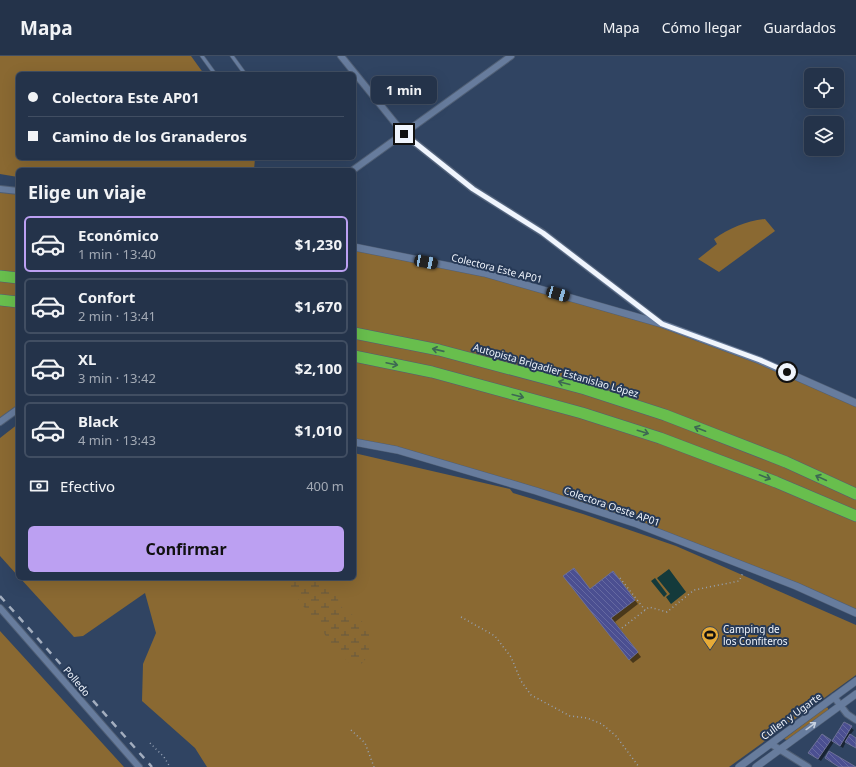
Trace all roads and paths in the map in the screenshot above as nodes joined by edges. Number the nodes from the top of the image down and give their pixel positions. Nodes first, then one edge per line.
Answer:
1 (202, 56) edge
2 (232, 56) edge
3 (341, 56) edge
4 (511, 56) edge
5 (214, 72) edge
6 (244, 72) edge
7 (354, 72) edge
8 (356, 75) edge
9 (404, 134) junction
10 (356, 168) edge
11 (0, 189) edge
12 (16, 192) edge
13 (356, 247) edge
14 (0, 276) edge
15 (16, 278) edge
16 (0, 300) edge
17 (16, 302) edge
18 (662, 324) junction
19 (356, 333) edge
20 (356, 356) edge
21 (856, 403) edge
22 (16, 410) edge
23 (0, 422) edge
24 (356, 442) edge
25 (856, 494) edge
26 (856, 516) edge
27 (747, 566) junction
28 (620, 578) dead end
29 (0, 608) edge
30 (645, 610) junction
31 (856, 613) edge
32 (461, 617) dead end
33 (622, 628) dead end
34 (856, 681) edge
35 (856, 694) edge
36 (834, 698) junction
37 (840, 706) junction
38 (856, 720) edge
39 (351, 730) dead end
40 (150, 743) dead end
41 (771, 744) junction
42 (780, 749) junction
43 (753, 756) junction
44 (758, 766) edge
45 (139, 767) edge
46 (170, 767) edge
47 (374, 767) edge
48 (639, 767) edge
49 (738, 767) edge
50 (808, 767) edge

1 - 5 lane
2 - 6 lane
3 - 7 street
4 - 9 street
8 - 9 street
9 - 10 street
9 - 18 street
11 - 12 street
13 - 18 street, Colectora Este AP01
14 - 15 highway
16 - 17 highway
18 - 21 street, Colectora Este AP01
25 -> 19 highway, Autopista Brigadier Estanislao López
20 -> 26 highway
22 - 23 street
24 - 27 street, Colectora Oeste AP01
27 - 30 path
27 - 31 street, Colectora Oeste AP01
28 - 30 path
29 - 45 street, Polledo
30 - 33 path
32 - 48 path
34 - 36 street, Cullen y Ugarte
35 - 37 street, Cullen y Ugarte
36 - 37 street
36 - 41 street, Cullen y Ugarte
37 - 38 street
42 -> 37 street, Cullen y Ugarte
39 - 47 path
40 - 46 path
41 - 42 street
41 - 43 street, Cullen y Ugarte
42 - 44 street, Cullen y Ugarte
42 - 50 street
43 - 44 street
43 - 49 street, Cullen y Ugarte

